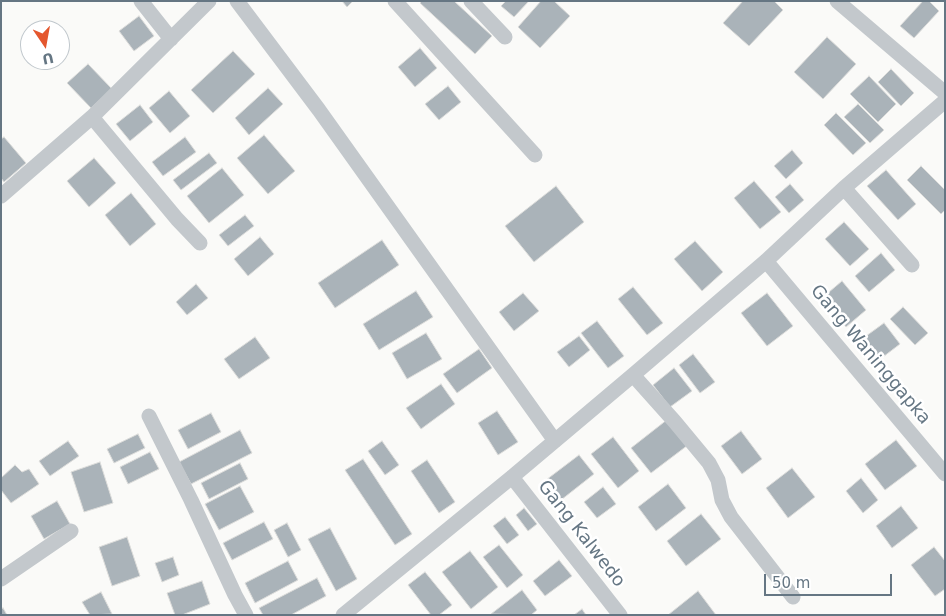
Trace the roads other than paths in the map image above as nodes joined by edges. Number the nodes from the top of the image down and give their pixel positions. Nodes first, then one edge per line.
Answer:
1 (141, 1) edge
2 (209, 1) edge
3 (237, 1) edge
4 (394, 1) edge
5 (471, 1) edge
6 (837, 1) edge
7 (505, 37) dead end
8 (171, 39) junction
9 (945, 93) edge
10 (945, 101) edge
11 (92, 117) junction
12 (535, 155) dead end
13 (844, 188) junction
14 (1, 196) edge
15 (200, 243) dead end
16 (766, 261) junction
17 (912, 265) dead end
18 (633, 375) junction
19 (149, 416) dead end
20 (555, 442) junction
21 (945, 474) edge
22 (512, 477) junction
23 (71, 531) dead end
24 (1, 579) edge
25 (793, 598) dead end
26 (246, 615) edge
27 (343, 615) edge
28 (620, 615) edge

1 - 8 street
2 - 8 street
3 - 20 street
4 - 12 street
5 - 7 street
6 - 9 street
8 - 11 street
10 - 13 street
11 - 14 street
11 - 15 street
13 - 16 street
13 - 17 street
16 - 18 street
16 - 21 street, Gang Waninggapka
18 - 20 street
18 - 25 street
19 - 26 street
20 - 22 street
22 - 27 street
22 - 28 street, Gang Kalwedo
23 - 24 street

